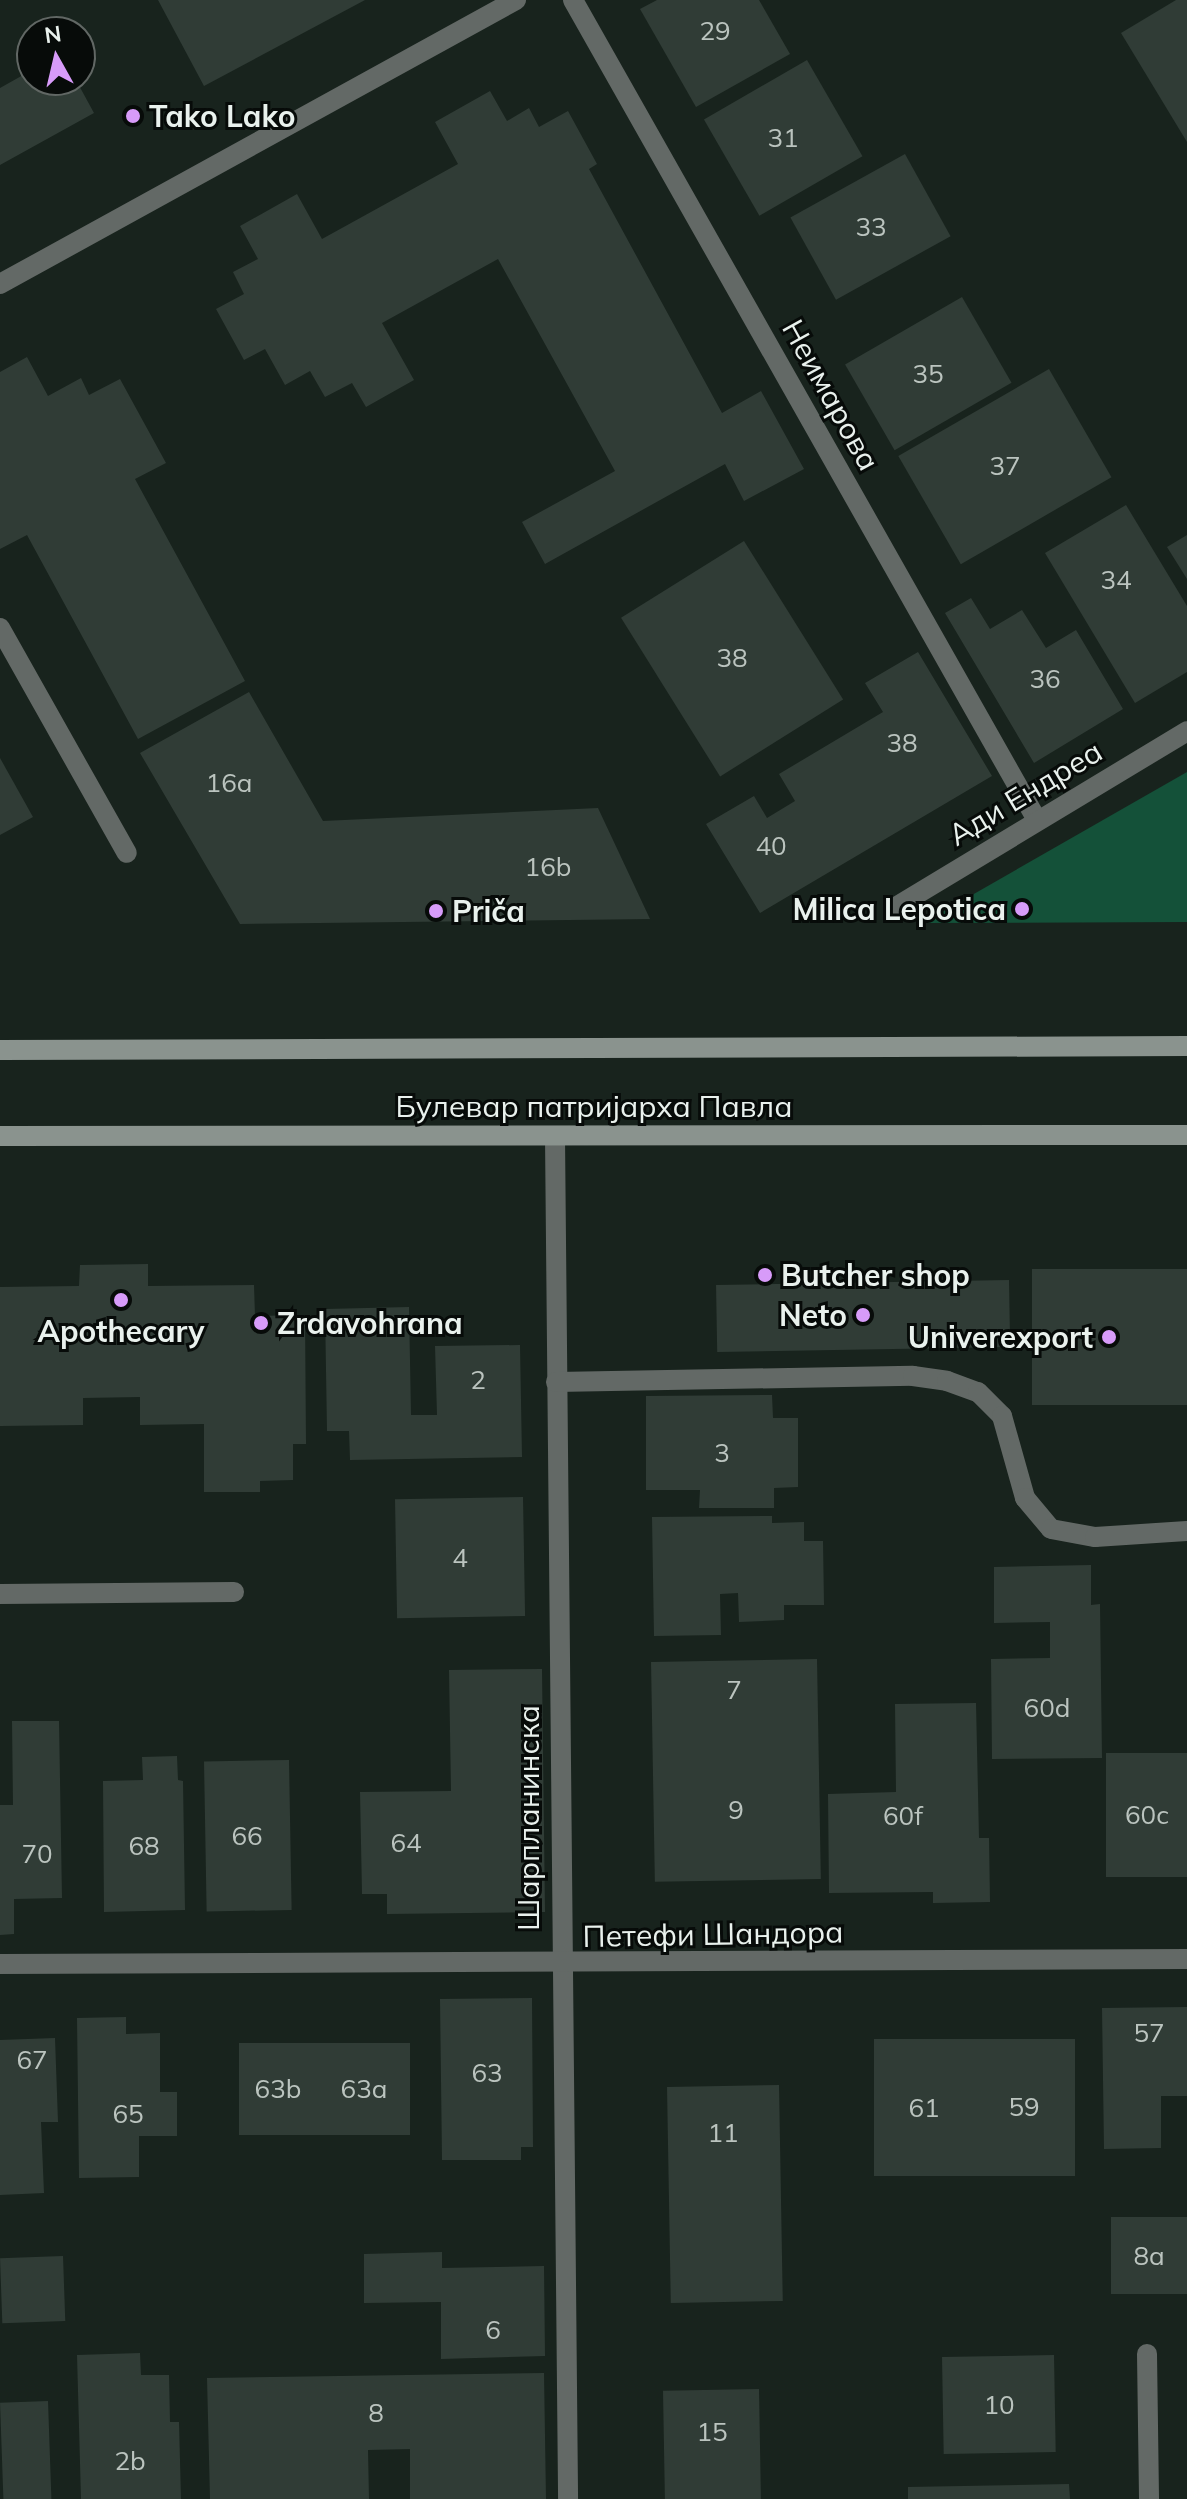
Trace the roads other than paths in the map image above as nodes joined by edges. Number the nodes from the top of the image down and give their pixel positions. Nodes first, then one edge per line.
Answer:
1 (516, 0) edge
2 (573, 0) edge
3 (0, 284) edge
4 (0, 628) edge
5 (1187, 731) edge
6 (1037, 820) junction
7 (127, 853) dead end
8 (894, 908) dead end
9 (1187, 1046) edge
10 (0, 1050) edge
11 (1187, 1135) edge
12 (0, 1136) edge
13 (555, 1137) junction
14 (556, 1382) junction
15 (1187, 1531) edge
16 (234, 1592) dead end
17 (0, 1594) edge
18 (1187, 1959) edge
19 (0, 1964) edge
20 (558, 1965) junction
21 (1147, 2354) dead end
22 (568, 2499) edge
23 (1149, 2499) edge

1 - 3 street
2 - 6 street, Неимарова
4 - 7 street
5 - 6 street, Ади Ендреа
6 - 8 street, Ади Ендреа
9 - 10 main road, Булевар патријарха Павла
11 - 13 main road, Булевар патријарха Павла
12 - 13 main road, Булевар патријарха Павла
13 - 14 street, Шарпланинска
14 - 15 street
14 - 20 street, Шарпланинска
16 - 17 street
18 - 20 street, Петефи Шандора
19 - 20 street, Петефи Шандора
20 - 22 street, Шарпланинска
21 - 23 street

